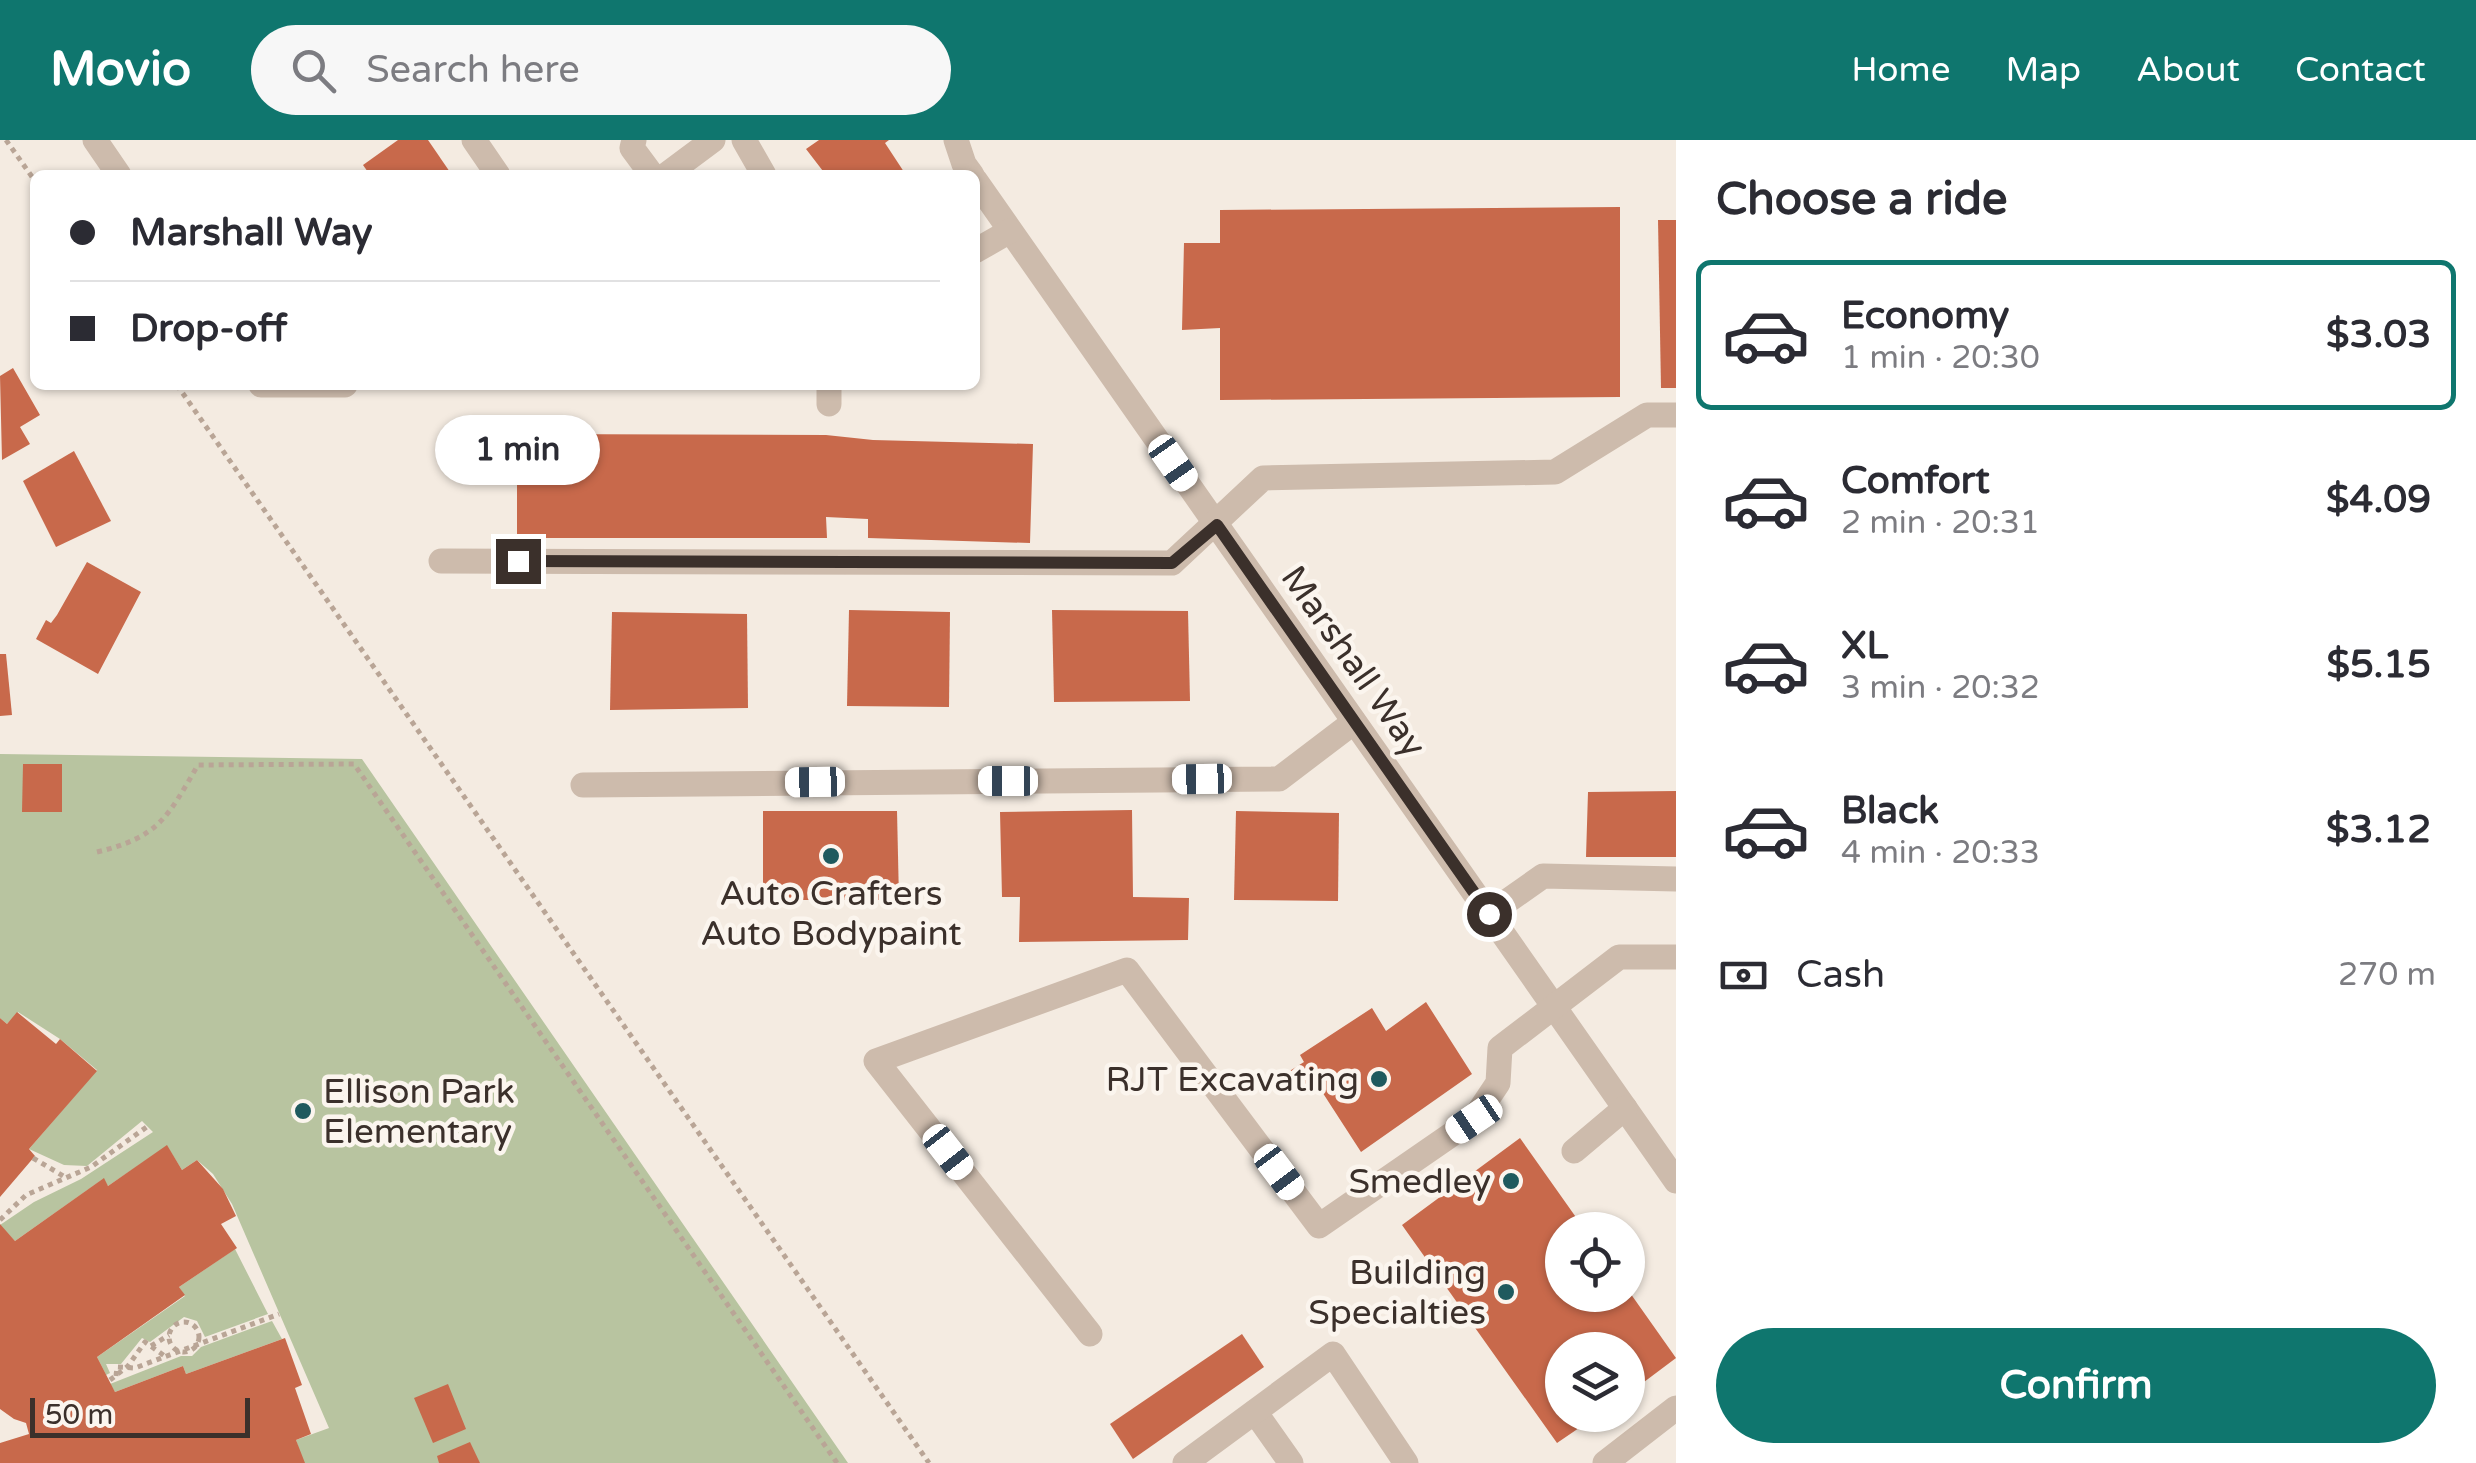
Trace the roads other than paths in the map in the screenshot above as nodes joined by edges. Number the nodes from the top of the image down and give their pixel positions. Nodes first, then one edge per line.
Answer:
1 (95, 140) edge
2 (474, 140) edge
3 (634, 140) edge
4 (713, 140) edge
5 (744, 140) edge
6 (956, 140) edge
7 (116, 170) edge
8 (495, 170) edge
9 (648, 170) edge
10 (673, 170) edge
11 (761, 170) edge
12 (968, 170) edge
13 (980, 187) edge
14 (1010, 231) junction
15 (980, 248) edge
16 (1676, 415) edge
17 (1217, 525) junction
18 (441, 561) dead end
19 (1354, 722) junction
20 (583, 784) dead end
21 (1676, 879) edge
22 (1489, 914) junction
23 (1676, 957) edge
24 (1554, 1006) junction
25 (1625, 1108) junction
26 (1574, 1151) dead end
27 (1676, 1182) edge
28 (1090, 1334) dead end
29 (1676, 1408) edge
30 (1254, 1412) junction
31 (1185, 1463) edge
32 (1291, 1463) edge
33 (1406, 1463) edge
34 (1605, 1463) edge

1 - 7 street
2 - 8 street
3 - 9 street
4 - 10 street
5 - 11 street
6 - 12 street, Marshall Way
13 - 14 street, Marshall Way
14 - 15 street
14 - 17 street, Marshall Way
16 - 17 street
17 - 18 street
17 - 19 street, Marshall Way
19 - 20 street
19 - 22 street, Marshall Way
21 - 22 street
22 - 24 street, Marshall Way
23 - 24 street
24 - 25 street, Marshall Way
24 - 28 street
25 - 26 street
25 - 27 street, Marshall Way
29 - 34 street
30 - 31 street
30 - 32 street
30 - 33 street

